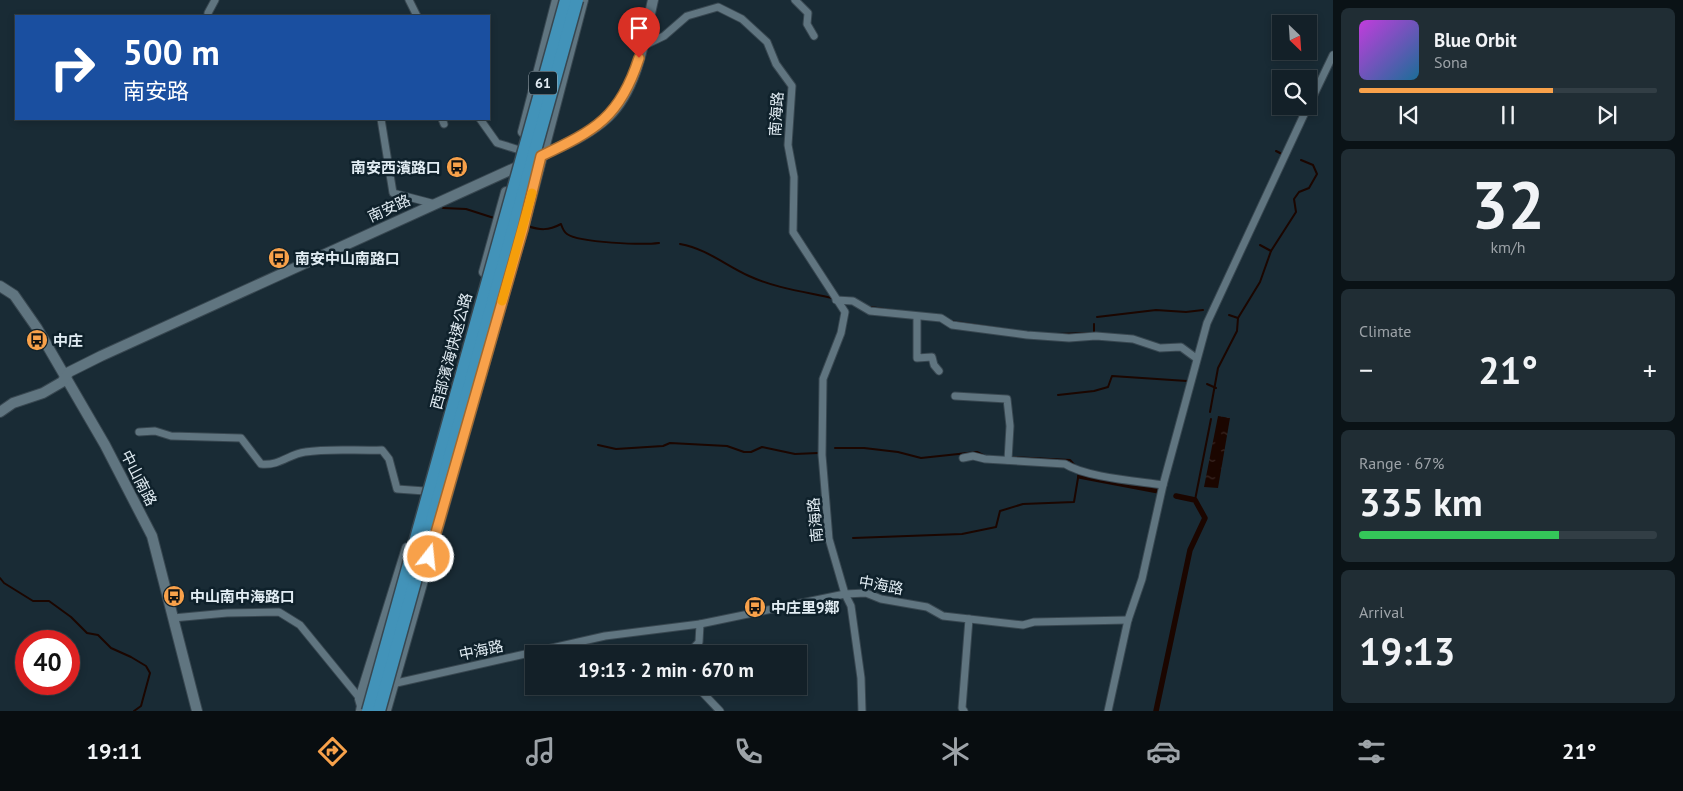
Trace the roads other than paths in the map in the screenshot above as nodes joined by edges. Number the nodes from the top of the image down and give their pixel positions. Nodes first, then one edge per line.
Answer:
1 (214, 0) edge
2 (409, 0) edge
3 (557, 0) edge
4 (566, 0) edge
5 (577, 0) edge
6 (583, 0) edge
7 (653, 0) edge
8 (795, 0) edge
9 (208, 15) edge
10 (416, 15) edge
11 (814, 36) dead end
12 (642, 46) junction
13 (1333, 55) edge
14 (1317, 89) edge
15 (1305, 115) edge
16 (381, 120) edge
17 (481, 120) edge
18 (518, 150) junction
19 (541, 156) junction
20 (513, 169) junction
21 (435, 204) junction
22 (0, 286) edge
23 (836, 300) junction
24 (918, 317) junction
25 (1196, 358) junction
26 (939, 371) dead end
27 (66, 378) junction
28 (955, 396) dead end
29 (0, 412) edge
30 (139, 432) dead end
31 (963, 458) dead end
32 (1008, 460) junction
33 (1162, 485) junction
34 (426, 491) junction
35 (844, 594) junction
36 (173, 618) junction
37 (969, 619) junction
38 (1128, 620) junction
39 (700, 624) junction
40 (696, 645) edge
41 (393, 684) junction
42 (705, 695) edge
43 (360, 699) junction
44 (197, 711) edge
45 (361, 711) edge
46 (368, 711) edge
47 (374, 711) edge
48 (379, 711) edge
49 (385, 711) edge
50 (720, 711) edge
51 (862, 711) edge
52 (964, 711) edge
53 (1108, 711) edge

1 - 9 street
2 - 10 street
3 - 18 street
4 - 46 highway, 西部濱海快速公路 / 61, bridge
5 - 48 highway, 西部濱海快速公路 / 61, bridge
6 - 19 street
7 - 12 street, 南安路
8 - 11 street
12 - 19 street, 南安路
12 - 23 street, 南海路
13 - 14 street
15 - 25 street
16 - 21 street
17 - 18 street
18 - 19 street
18 - 20 street
19 - 20 street, 南安路
19 - 41 street
20 - 21 street, 南安路
20 - 34 street
21 - 27 street, 南安路
22 - 27 street, 中山南路
23 - 24 street
23 - 35 street, 南海路
24 - 25 street
24 - 26 street
25 - 33 street
27 - 29 street, 南安路
27 - 36 street, 中山南路
28 - 32 street
30 - 34 street
31 - 32 street
32 - 33 street
33 - 38 street
34 - 43 street
35 - 37 street, 中海路
35 - 39 street, 中海路
35 - 51 street, 南海路
36 - 43 street
36 - 44 street, 中山南路
37 - 38 street, 中海路
37 - 52 street
38 - 53 street
39 - 40 street
39 - 41 street, 中海路
41 - 43 street, 中海路
41 - 49 street
42 - 50 street
43 - 45 street
43 - 47 street

